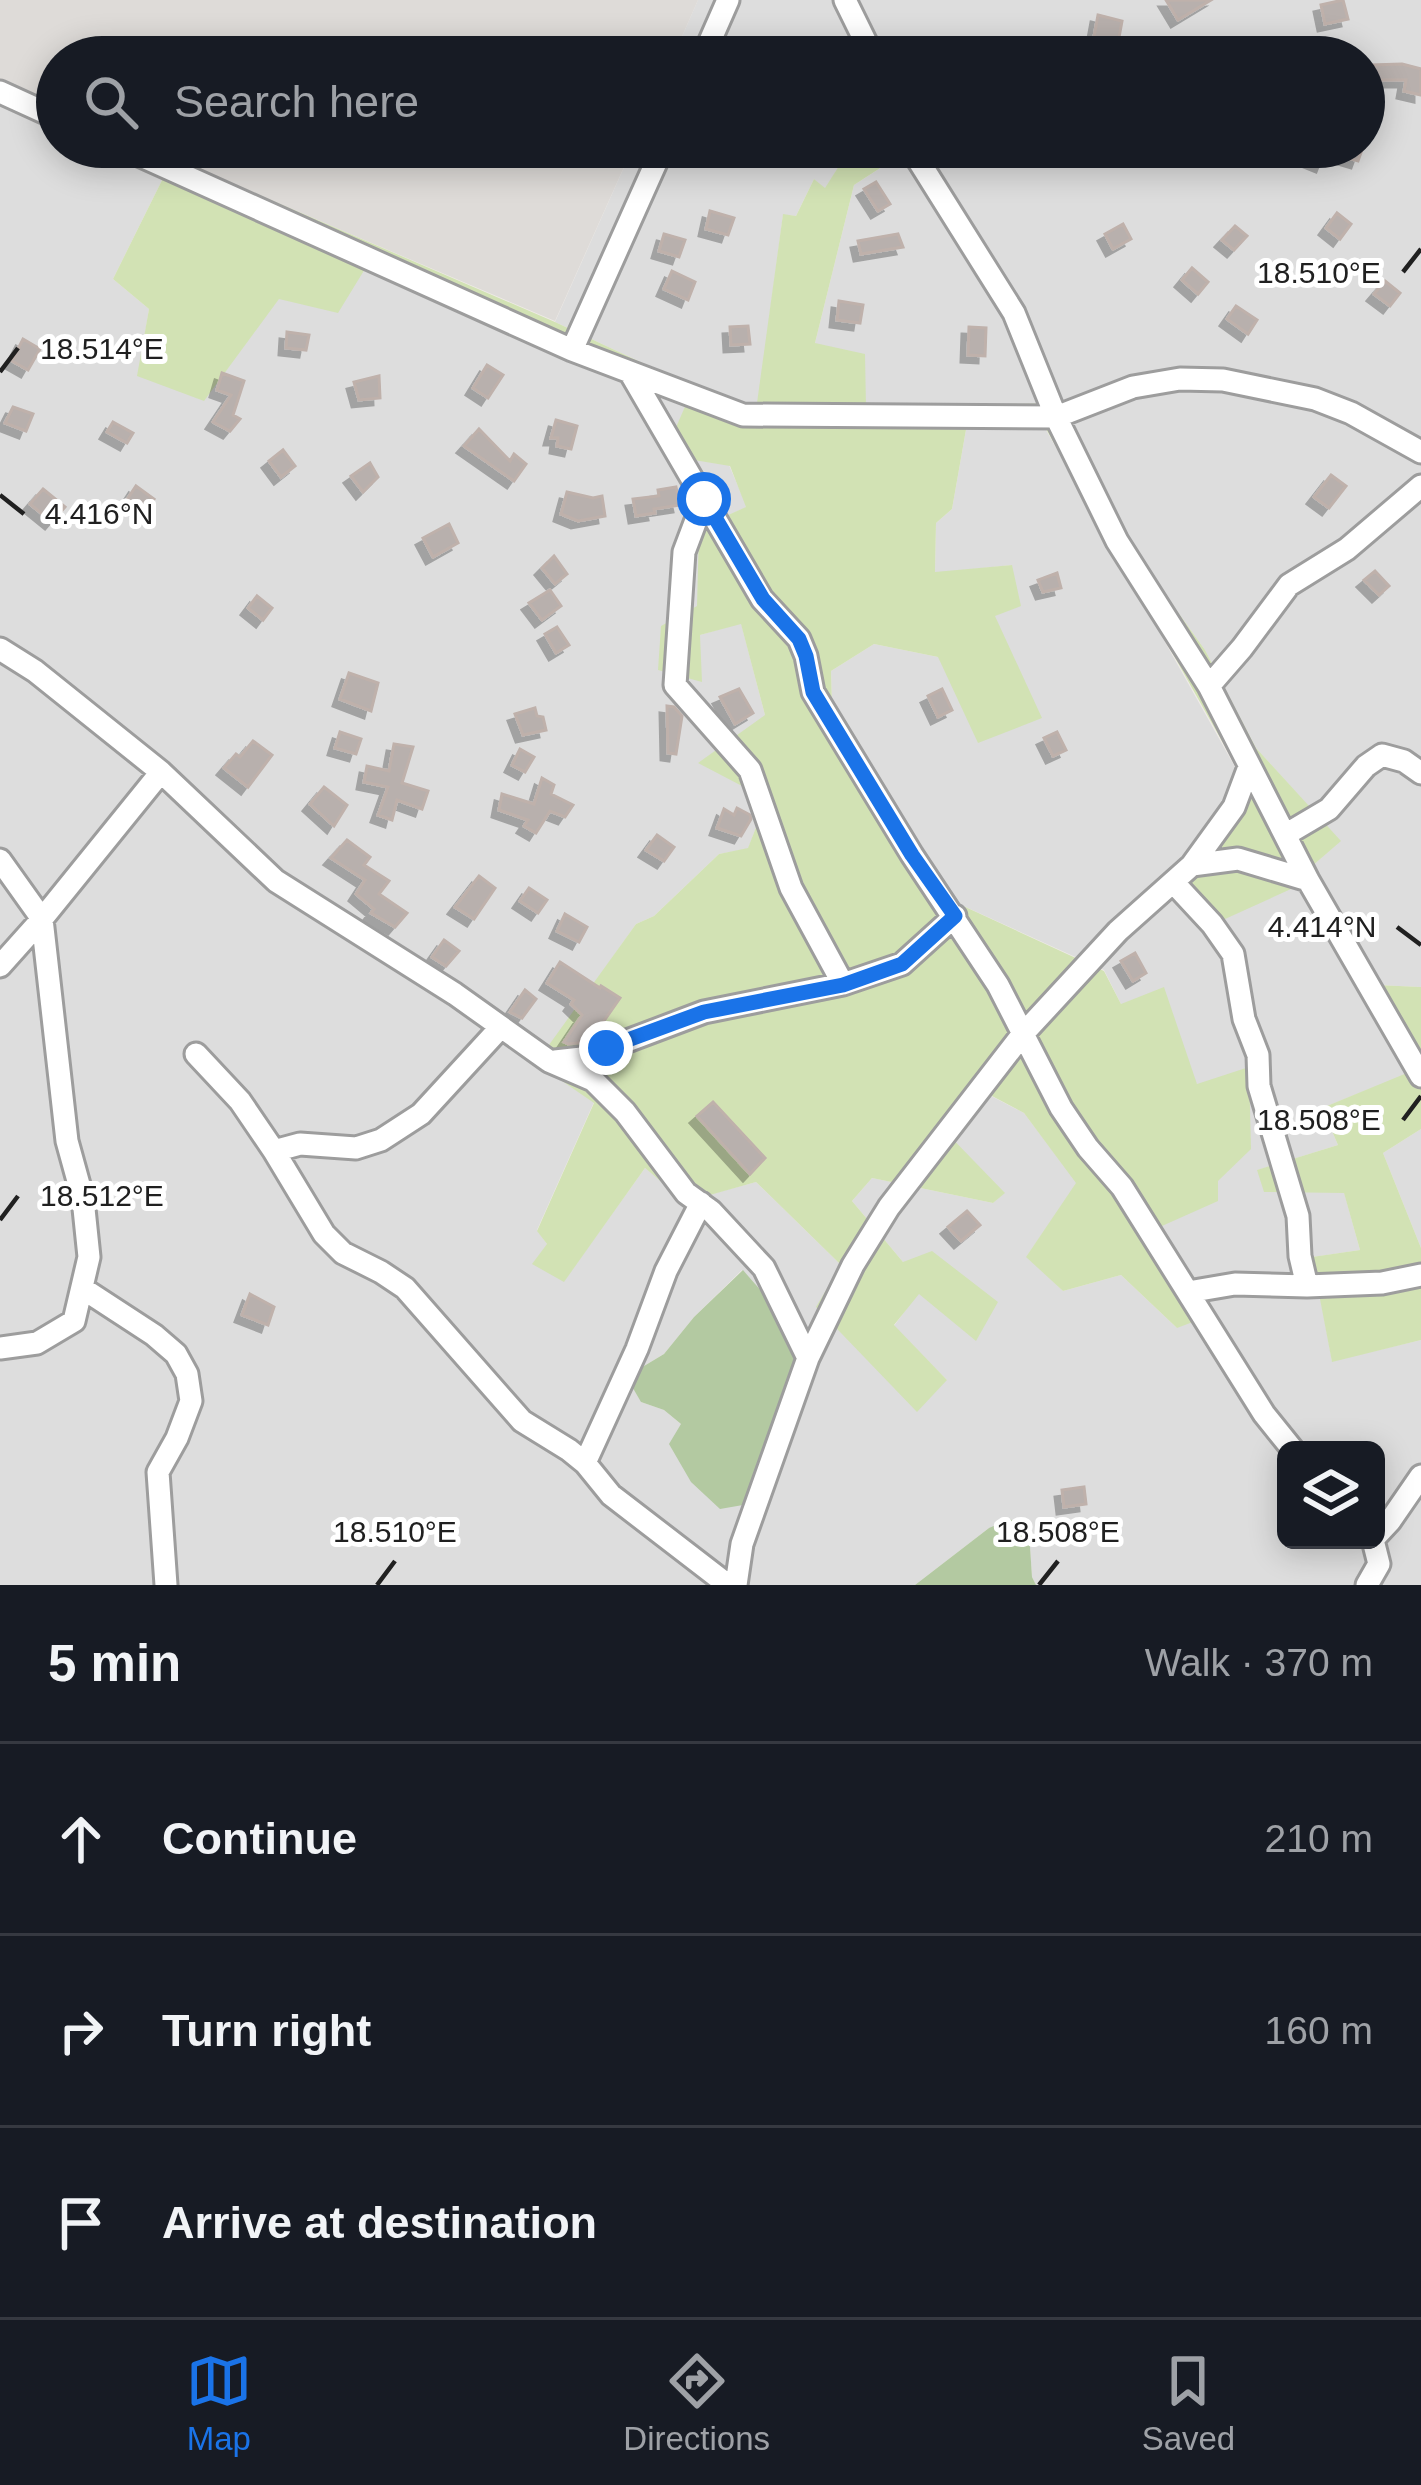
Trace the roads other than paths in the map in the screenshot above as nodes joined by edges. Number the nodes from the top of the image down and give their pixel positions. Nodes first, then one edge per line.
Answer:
1 (728, 0) edge
2 (845, 0) edge
3 (712, 36) edge
4 (863, 36) edge
5 (0, 92) edge
6 (36, 108) edge
7 (168, 168) edge
8 (654, 168) edge
9 (923, 168) edge
10 (572, 350) junction
11 (631, 374) junction
12 (1056, 417) junction
13 (1421, 452) edge
14 (1421, 485) edge
15 (704, 499) junction
16 (0, 649) edge
17 (1209, 686) junction
18 (1250, 767) junction
19 (161, 772) junction
20 (1421, 772) edge
21 (1285, 836) junction
22 (0, 860) edge
23 (1192, 865) junction
24 (1308, 880) junction
25 (1173, 882) junction
26 (955, 916) junction
27 (42, 919) junction
28 (0, 966) edge
29 (843, 985) junction
30 (500, 1028) junction
31 (1022, 1035) junction
32 (196, 1054) dead end
33 (549, 1061) junction
34 (1421, 1076) edge
35 (274, 1151) junction
36 (701, 1203) junction
37 (1421, 1275) edge
38 (1306, 1286) junction
39 (82, 1288) junction
40 (1188, 1292) junction
41 (0, 1348) edge
42 (808, 1358) junction
43 (1286, 1441) edge
44 (585, 1463) junction
45 (1421, 1476) edge
46 (1385, 1527) edge
47 (1377, 1549) edge
48 (166, 1585) edge
49 (732, 1585) edge
50 (1367, 1585) edge

1 - 3 street
2 - 4 street
5 - 6 street
7 - 10 street
8 - 10 street
9 - 12 street
10 - 11 street
11 - 12 street
11 - 15 street
12 - 13 street
12 - 17 street
14 - 17 street
15 - 26 street
15 - 29 street
16 - 19 street
17 - 18 street
18 - 21 street
18 - 23 street
19 - 27 street
19 - 30 street
20 - 21 street
21 - 24 street
22 - 27 street
23 - 24 street
23 - 25 street
24 - 34 street
25 - 31 street
25 - 38 street
26 - 29 street
26 - 31 street
27 - 28 street
27 - 39 street
29 - 33 street
30 - 33 street
30 - 35 street
31 - 40 street
31 - 42 street
32 - 35 street
33 - 36 street
35 - 44 street
36 - 42 street
36 - 44 street
37 - 38 street
38 - 40 street
39 - 41 street
39 - 48 street
40 - 43 street
42 - 49 street
44 - 49 street
45 - 46 street
47 - 50 street

